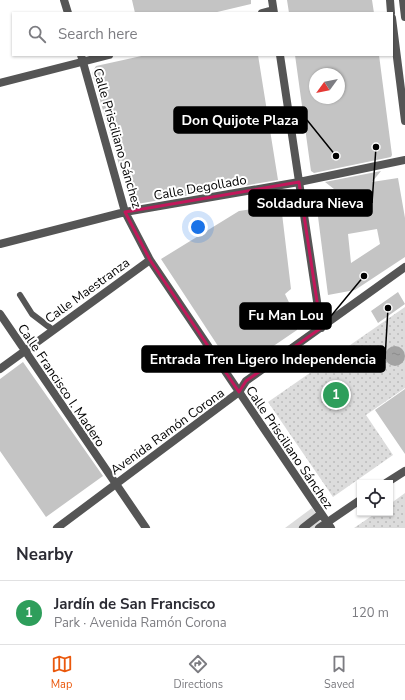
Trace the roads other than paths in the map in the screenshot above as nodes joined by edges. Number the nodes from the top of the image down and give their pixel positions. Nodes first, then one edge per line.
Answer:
1 (64, 0) edge
2 (272, 0) edge
3 (390, 0) edge
4 (403, 0) edge
5 (274, 11) edge
6 (68, 12) edge
7 (391, 12) edge
8 (405, 17) edge
9 (393, 26) edge
10 (100, 56) edge
11 (280, 56) edge
12 (82, 58) edge
13 (0, 83) edge
14 (405, 120) edge
15 (405, 160) edge
16 (299, 182) junction
17 (126, 212) junction
18 (0, 244) edge
19 (150, 260) junction
20 (405, 267) edge
21 (20, 295) dead end
22 (0, 314) edge
23 (320, 328) junction
24 (53, 330) junction
25 (25, 351) junction
26 (0, 369) edge
27 (239, 392) junction
28 (405, 471) edge
29 (391, 480) edge
30 (115, 483) junction
31 (357, 502) edge
32 (321, 514) junction
33 (329, 525) edge
34 (57, 528) edge
35 (146, 528) edge
36 (303, 528) edge
37 (319, 528) edge

1 - 6 street
2 - 5 street
3 - 7 street
4 - 8 street
9 - 14 street
10 - 12 street
11 - 16 street
12 - 13 street
12 - 17 street, Calle Prisciliano Sánchez
15 - 16 street, Calle Degollado
16 - 17 street, Calle Degollado
16 - 23 street
17 - 18 street, Calle Degollado
17 - 19 street, Calle Prisciliano Sánchez
19 - 24 street, Calle Maestranza
19 - 27 street, Calle Prisciliano Sánchez
20 - 23 street, Avenida Ramón Corona
21 - 24 lane
22 - 25 street, Calle Francisco I. Madero
23 - 27 street, Avenida Ramón Corona
24 - 25 street, Calle Maestranza
25 - 26 street, Calle Maestranza
25 - 30 street, Calle Francisco I. Madero
27 - 30 street, Avenida Ramón Corona
27 - 32 street, Calle Prisciliano Sánchez
28 - 29 street
30 - 34 street, Avenida Ramón Corona
30 - 35 street, Calle Francisco I. Madero
31 - 33 street
32 - 33 street, Calle Prisciliano Sánchez
32 - 36 street
33 - 37 street

